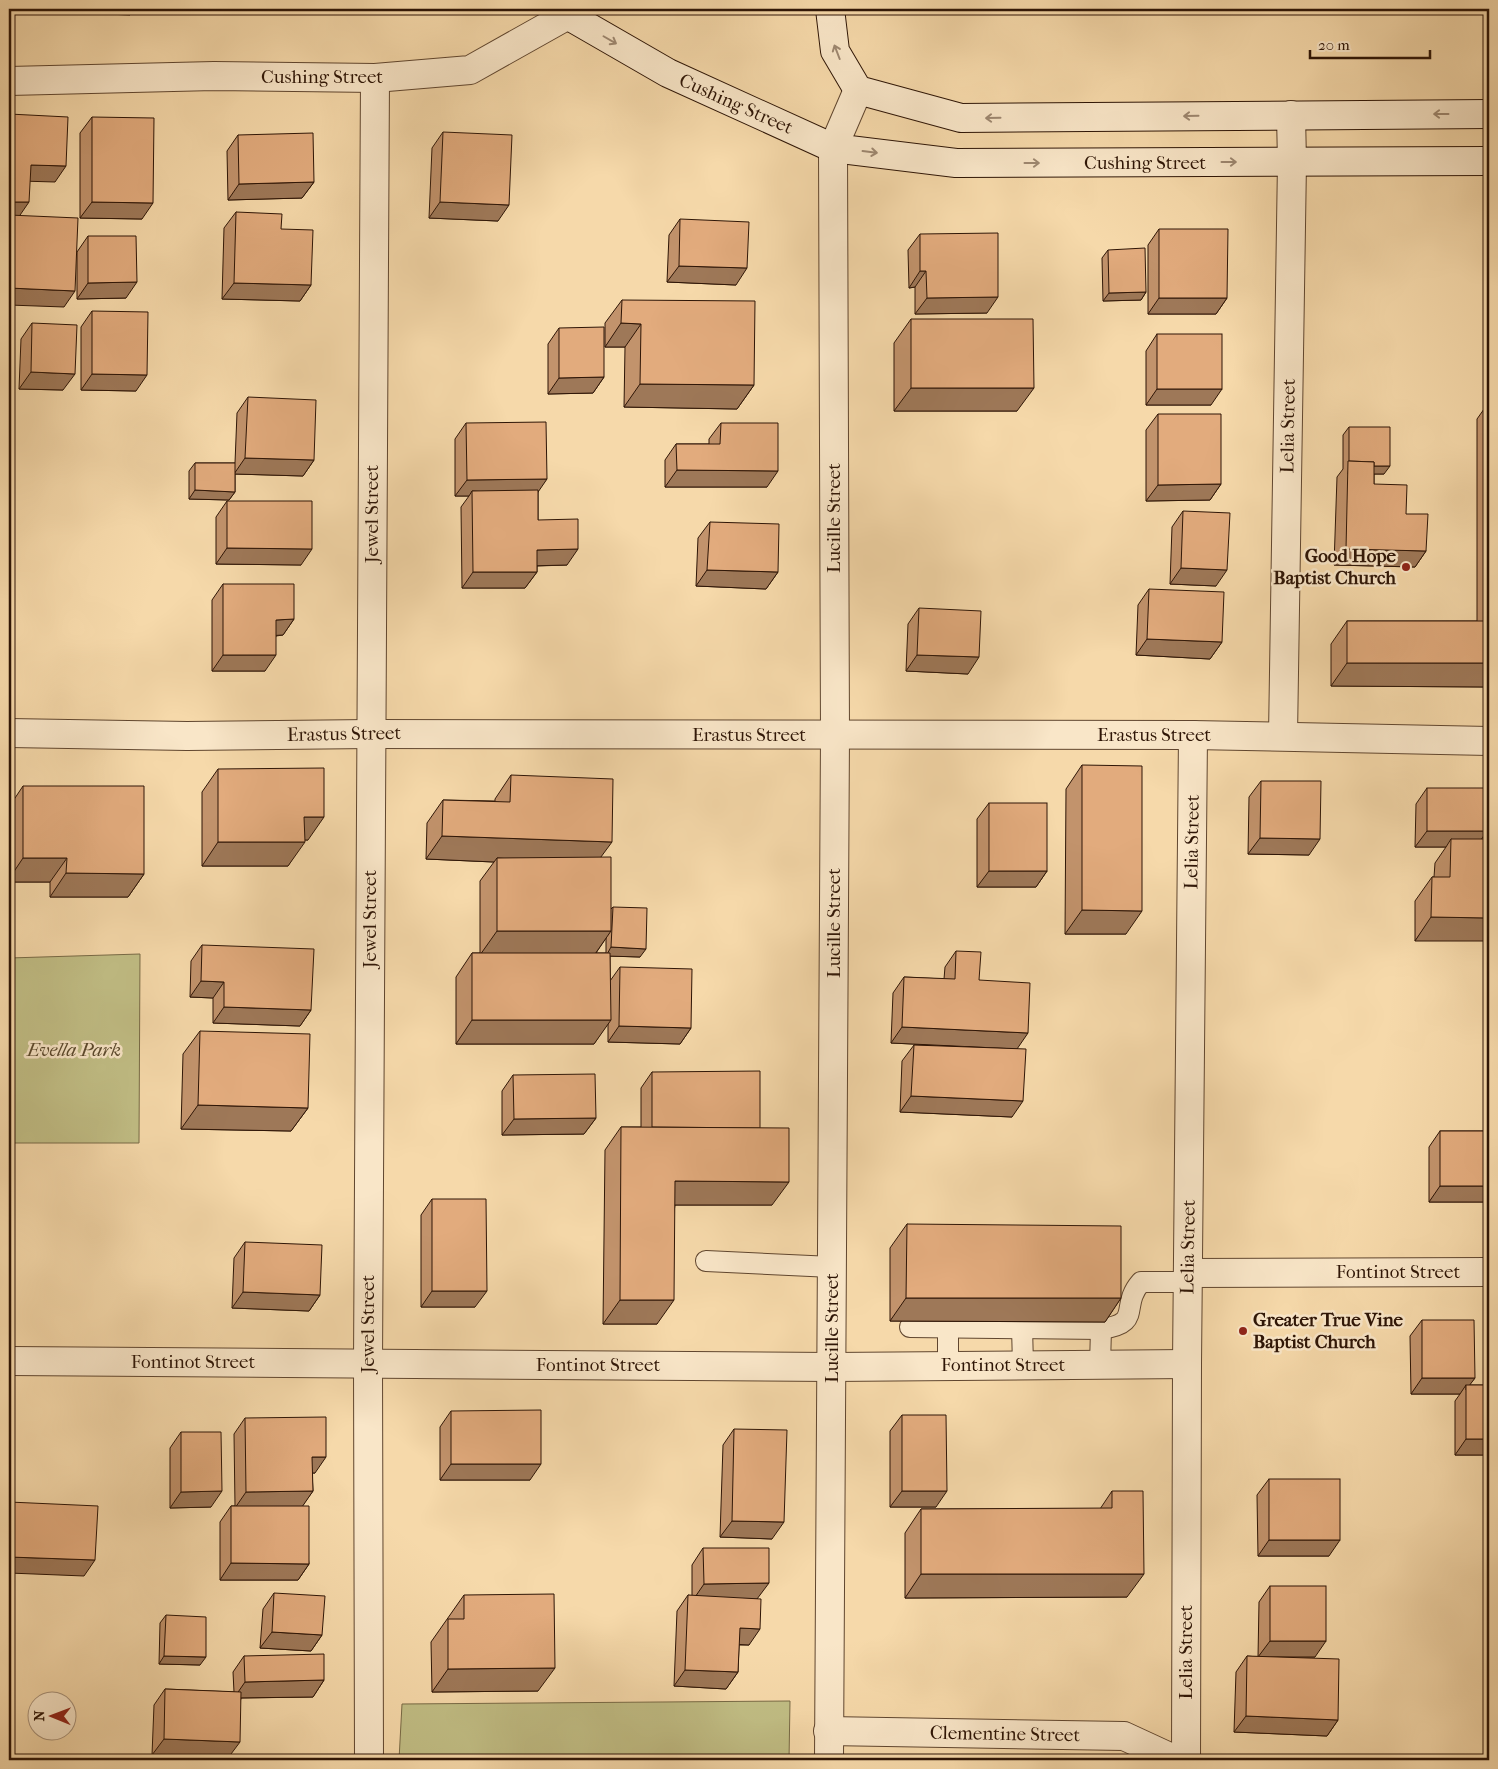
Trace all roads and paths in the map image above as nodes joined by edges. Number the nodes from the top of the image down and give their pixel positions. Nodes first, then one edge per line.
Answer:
1 (830, 9) edge
2 (563, 12) edge
3 (375, 78) junction
4 (9, 81) edge
5 (858, 90) junction
6 (1489, 114) edge
7 (1291, 115) junction
8 (833, 148) junction
9 (1489, 161) edge
10 (1292, 162) junction
11 (9, 733) edge
12 (370, 734) junction
13 (835, 735) junction
14 (1193, 735) junction
15 (1283, 736) junction
16 (1489, 741) edge
17 (706, 1261) dead end
18 (832, 1267) junction
19 (1489, 1272) edge
20 (1188, 1278) junction
21 (948, 1326) junction
22 (910, 1327) edge
23 (1022, 1327) junction
24 (1101, 1329) junction
25 (9, 1361) edge
26 (368, 1364) junction
27 (1187, 1364) junction
28 (1023, 1365) junction
29 (1100, 1365) junction
30 (948, 1366) junction
31 (832, 1367) junction
32 (828, 1730) junction
33 (369, 1760) edge
34 (829, 1760) edge
35 (1176, 1760) edge
36 (1186, 1760) edge

5 -> 1 street
2 - 3 street, Cushing Street
2 -> 8 street, Cushing Street
3 - 4 street, Cushing Street
3 - 12 street, Jewel Street
7 -> 5 street
5 - 8 street, Lucille Street
6 -> 7 street
7 - 10 street, Lelia Street
8 -> 10 street, Cushing Street
8 - 13 street, Lucille Street
9 - 10 street, Cushing Street
10 - 15 street, Lelia Street
11 - 12 street, Erastus Street
12 - 13 street, Erastus Street
12 - 26 street, Jewel Street
13 - 14 street, Erastus Street
13 - 18 street, Lucille Street
14 - 15 street, Erastus Street
14 - 20 street, Lelia Street
15 - 16 street, Erastus Street
17 - 18 lane
18 - 31 street, Lucille Street
19 - 20 street, Fontinot Street
20 - 24 lane
20 - 27 street, Lelia Street
21 - 22 lane
21 - 23 lane
21 - 30 lane
23 - 24 lane
23 - 28 lane
24 - 29 lane
25 - 26 street, Fontinot Street
26 - 31 street, Fontinot Street
26 - 33 street, Jewel Street
27 - 29 street, Fontinot Street
27 - 36 street, Lelia Street
28 - 29 street, Fontinot Street
28 - 30 street, Fontinot Street
30 - 31 street, Fontinot Street
31 - 32 street, Lucille Street
32 - 34 street, Lucille Street
32 - 35 street, Clementine Street

